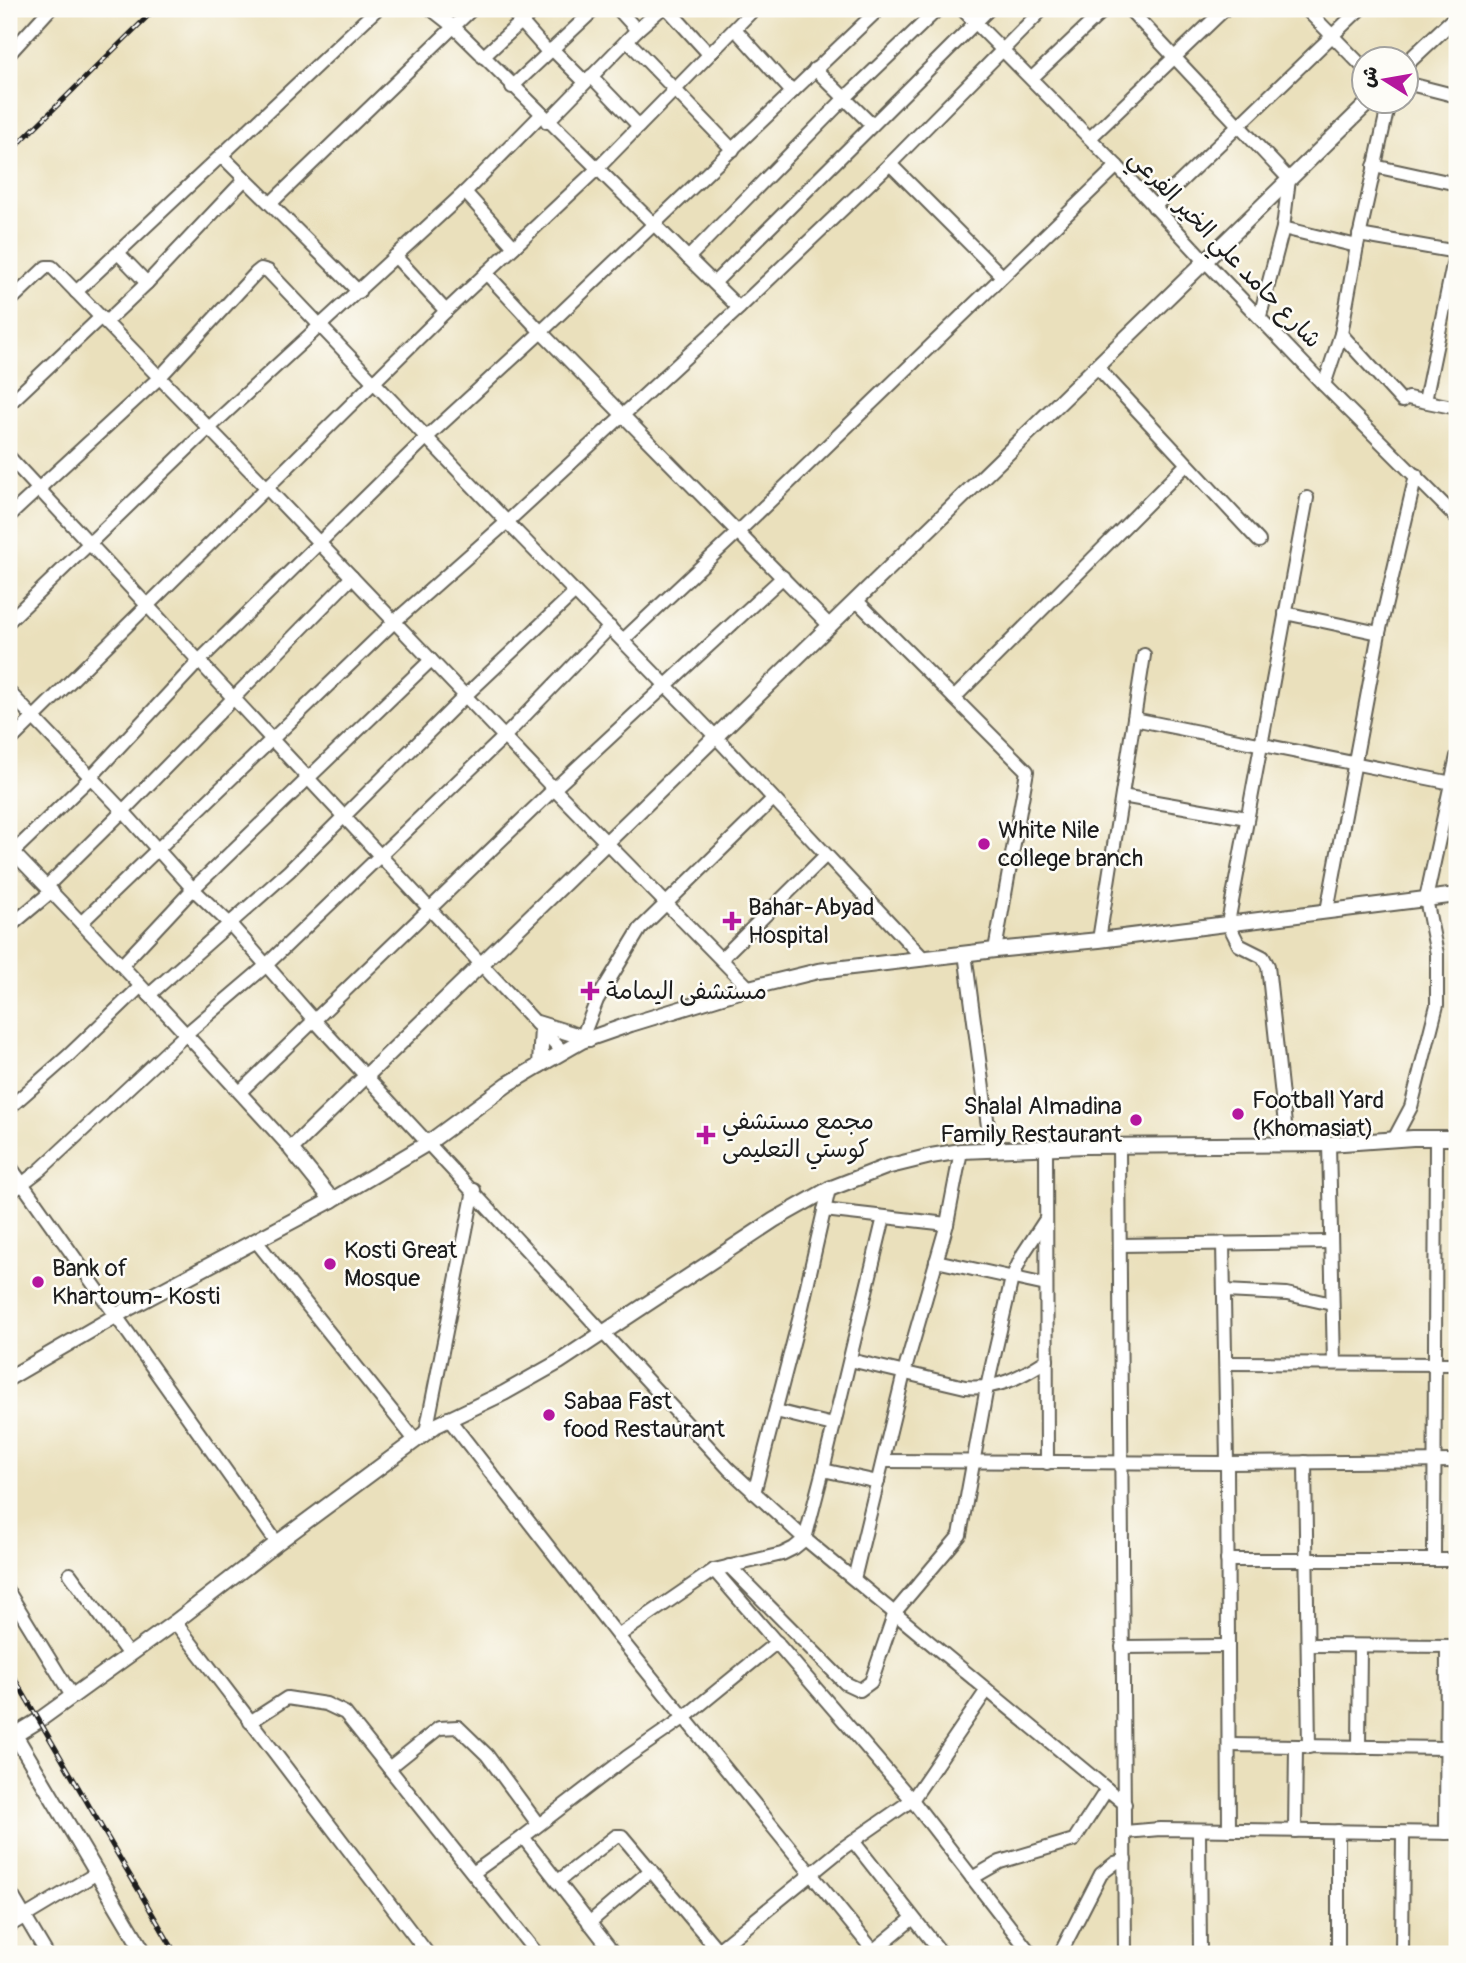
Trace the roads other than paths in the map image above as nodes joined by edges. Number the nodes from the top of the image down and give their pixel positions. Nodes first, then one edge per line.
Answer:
1 (50, 9) edge
2 (377, 9) edge
3 (431, 9) edge
4 (472, 9) edge
5 (510, 9) edge
6 (534, 9) edge
7 (596, 9) edge
8 (618, 9) edge
9 (661, 9) edge
10 (668, 9) edge
11 (752, 9) edge
12 (878, 9) edge
13 (938, 9) edge
14 (962, 9) edge
15 (989, 9) edge
16 (1044, 9) edge
17 (1105, 9) edge
18 (1129, 9) edge
19 (1225, 9) edge
20 (1306, 9) edge
21 (1360, 9) edge
22 (1457, 16) edge
23 (521, 21) junction
24 (977, 21) junction
25 (454, 27) junction
26 (735, 29) junction
27 (637, 30) junction
28 (1331, 36) junction
29 (627, 40) junction
30 (550, 50) junction
31 (1005, 50) junction
32 (1420, 51) edge
33 (9, 54) edge
34 (709, 54) junction
35 (1350, 54) edge
36 (482, 57) junction
37 (1174, 58) junction
38 (815, 69) junction
39 (1032, 78) junction
40 (588, 79) junction
41 (512, 87) junction
42 (1420, 87) edge
43 (674, 89) junction
44 (792, 92) junction
45 (1457, 96) edge
46 (845, 98) junction
47 (1354, 116) edge
48 (1386, 116) edge
49 (544, 118) junction
50 (872, 125) junction
51 (639, 126) junction
52 (1238, 126) junction
53 (1090, 138) junction
54 (733, 150) junction
55 (221, 155) junction
56 (890, 164) junction
57 (1117, 166) junction
58 (1374, 166) junction
59 (597, 169) junction
60 (1289, 178) junction
61 (245, 179) junction
62 (1457, 184) edge
63 (465, 192) junction
64 (271, 203) junction
65 (1153, 207) junction
66 (653, 224) junction
67 (1283, 228) junction
68 (1358, 240) junction
69 (514, 247) junction
70 (1457, 249) edge
71 (119, 254) junction
72 (395, 256) junction
73 (688, 258) junction
74 (1205, 261) junction
75 (486, 273) junction
76 (1002, 276) junction
77 (147, 283) junction
78 (714, 283) junction
79 (76, 292) junction
80 (359, 292) junction
81 (9, 302) edge
82 (739, 308) junction
83 (446, 311) junction
84 (1260, 316) junction
85 (104, 319) junction
86 (321, 328) junction
87 (541, 332) junction
88 (1341, 334) junction
89 (1097, 368) junction
90 (159, 378) junction
91 (374, 381) junction
92 (1324, 385) junction
93 (1425, 401) junction
94 (9, 404) edge
95 (1457, 408) edge
96 (624, 415) junction
97 (208, 429) junction
98 (426, 438) junction
99 (9, 457) edge
100 (1186, 465) junction
101 (1416, 475) junction
102 (266, 487) junction
103 (38, 488) junction
104 (1307, 498) dead end
105 (9, 516) edge
106 (1457, 518) edge
107 (506, 522) junction
108 (739, 531) junction
109 (1259, 541) dead end
110 (89, 543) junction
111 (319, 544) junction
112 (352, 577) junction
113 (783, 577) junction
114 (575, 593) junction
115 (856, 600) junction
116 (146, 604) junction
117 (1285, 613) junction
118 (9, 621) edge
119 (395, 621) junction
120 (829, 625) junction
121 (610, 626) junction
122 (1379, 634) junction
123 (623, 640) junction
124 (1144, 655) dead end
125 (200, 660) junction
126 (431, 660) junction
127 (665, 685) junction
128 (9, 692) edge
129 (465, 696) junction
130 (234, 697) junction
131 (954, 698) junction
132 (33, 717) junction
133 (1134, 719) junction
134 (715, 736) junction
135 (504, 737) junction
136 (273, 739) junction
137 (9, 742) edge
138 (1261, 745) junction
139 (1457, 756) edge
140 (1354, 762) junction
141 (91, 777) junction
142 (310, 778) junction
143 (1452, 783) junction
144 (554, 789) junction
145 (1122, 796) junction
146 (773, 799) junction
147 (123, 811) junction
148 (345, 816) junction
149 (1247, 818) junction
150 (607, 843) junction
151 (158, 850) junction
152 (10, 851) edge
153 (381, 854) junction
154 (826, 855) junction
155 (49, 888) junction
156 (193, 890) junction
157 (1457, 895) edge
158 (1426, 898) junction
159 (665, 903) junction
160 (429, 908) junction
161 (1327, 911) junction
162 (81, 923) junction
163 (1228, 923) junction
164 (231, 925) junction
165 (9, 927) edge
166 (1099, 940) junction
167 (995, 950) junction
168 (965, 953) junction
169 (923, 958) junction
170 (721, 960) junction
171 (482, 964) junction
172 (122, 965) junction
173 (267, 965) junction
174 (749, 988) junction
175 (144, 991) junction
176 (315, 1021) junction
177 (540, 1026) junction
178 (186, 1034) junction
179 (586, 1038) junction
180 (563, 1052) junction
181 (540, 1065) junction
182 (366, 1076) junction
183 (240, 1092) junction
184 (9, 1108) edge
185 (1436, 1138) junction
186 (1457, 1138) edge
187 (1394, 1139) junction
188 (428, 1143) junction
189 (1287, 1143) junction
190 (1329, 1144) junction
191 (1046, 1146) junction
192 (1119, 1146) junction
193 (291, 1149) junction
194 (991, 1149) junction
195 (961, 1151) junction
196 (9, 1165) edge
197 (24, 1185) junction
198 (829, 1189) junction
199 (474, 1191) junction
200 (9, 1194) edge
201 (332, 1200) junction
202 (824, 1210) junction
203 (884, 1217) junction
204 (1046, 1219) junction
205 (947, 1224) junction
206 (256, 1241) junction
207 (1329, 1242) junction
208 (1223, 1243) junction
209 (1120, 1244) junction
210 (936, 1261) junction
211 (1013, 1278) junction
212 (1046, 1285) junction
213 (1225, 1292) junction
214 (1332, 1304) junction
215 (116, 1316) junction
216 (605, 1333) junction
217 (850, 1360) junction
218 (1047, 1360) junction
219 (1226, 1363) junction
220 (1334, 1363) junction
221 (1435, 1364) junction
222 (1457, 1364) edge
223 (904, 1373) junction
224 (9, 1378) edge
225 (987, 1387) junction
226 (776, 1411) junction
227 (448, 1418) junction
228 (833, 1424) junction
229 (421, 1436) junction
230 (883, 1461) junction
231 (972, 1461) junction
232 (1435, 1461) junction
233 (1457, 1461) edge
234 (1047, 1462) junction
235 (1305, 1462) junction
236 (1120, 1463) junction
237 (1227, 1463) junction
238 (823, 1470) junction
239 (878, 1482) junction
240 (754, 1493) junction
241 (805, 1539) junction
242 (276, 1543) junction
243 (1227, 1560) junction
244 (1306, 1560) junction
245 (1434, 1560) junction
246 (1457, 1560) edge
247 (729, 1566) junction
248 (714, 1570) junction
249 (70, 1574) dead end
250 (854, 1578) junction
251 (9, 1593) edge
252 (895, 1612) junction
253 (175, 1622) junction
254 (618, 1636) junction
255 (777, 1642) junction
256 (1309, 1645) junction
257 (1228, 1646) junction
258 (1360, 1646) junction
259 (1452, 1646) edge
260 (1122, 1647) junction
261 (129, 1655) junction
262 (987, 1690) junction
263 (72, 1696) junction
264 (685, 1717) junction
265 (250, 1722) junction
266 (11, 1733) edge
267 (1229, 1745) junction
268 (1302, 1746) junction
269 (1359, 1747) junction
270 (1447, 1748) junction
271 (389, 1768) junction
272 (1107, 1789) junction
273 (912, 1800) junction
274 (1125, 1804) junction
275 (538, 1824) junction
276 (1199, 1830) junction
277 (1229, 1830) junction
278 (1295, 1831) junction
279 (1338, 1831) junction
280 (1125, 1832) junction
281 (1403, 1833) junction
282 (1452, 1833) edge
283 (523, 1838) junction
284 (853, 1840) junction
285 (1125, 1860) junction
286 (652, 1870) junction
287 (473, 1872) junction
288 (97, 1873) junction
289 (812, 1874) junction
290 (972, 1878) junction
291 (557, 1882) junction
292 (9, 1890) edge
293 (25, 1917) junction
294 (913, 1918) junction
295 (590, 1923) junction
296 (9, 1926) edge
297 (717, 1953) edge
298 (874, 1953) edge
299 (47, 1954) edge
300 (145, 1954) edge
301 (429, 1954) edge
302 (537, 1954) edge
303 (614, 1954) edge
304 (942, 1954) edge
305 (1031, 1954) edge
306 (1060, 1954) edge
307 (1125, 1954) edge
308 (1200, 1954) edge
309 (1338, 1954) edge
310 (1402, 1954) edge

1 - 33 street
2 - 55 street
3 - 25 street
4 - 25 street
5 - 23 street
6 - 23 street
7 - 30 street
8 - 27 street
9 - 27 street
10 - 34 street
11 - 26 street
12 - 38 street
13 - 46 street
14 - 24 street, شارع حامد علي الخير الفرعي
15 - 24 street
16 - 31 street
17 - 39 street
18 - 37 street
19 - 37 street
20 - 28 street
21 - 28 street
22 - 32 main road
23 - 30 street
23 - 36 street
24 - 31 street, شارع حامد علي الخير الفرعي
24 - 50 street
25 - 36 street
25 - 64 street
26 - 34 street
26 - 44 street
27 - 29 street
28 - 35 street
28 - 52 street
29 - 40 street
29 - 43 street
30 - 40 street
30 - 41 street
31 - 39 street, شارع حامد علي الخير الفرعي
31 - 56 street
34 - 43 street
36 - 41 street
37 - 52 street
37 - 53 street
38 - 44 street
38 - 46 street
39 - 53 street, شارع حامد علي الخير الفرعي
40 - 49 street
40 - 51 street
41 - 49 street
42 - 45 street
43 - 51 street
43 - 54 street
44 - 54 street
46 - 50 street
46 - 73 street
47 - 60 main road
48 - 58 street
49 - 59 street
49 - 63 street
50 - 78 street
51 - 59 street
52 - 60 street
52 - 65 street
53 - 57 street, شارع حامد علي الخير الفرعي
54 - 66 street
55 - 61 street
55 - 71 street
56 - 76 street
56 - 82 street
57 - 65 street, شارع حامد علي الخير الفرعي
57 - 76 street
58 - 62 street
58 - 68 street
59 - 66 street
59 - 69 street
60 - 67 street
60 - 74 main road
61 - 64 street
61 - 77 street
63 - 69 street
63 - 72 street
64 - 80 street
65 - 74 street, شارع حامد علي الخير الفرعي
66 - 73 street
66 - 87 street
67 - 68 street
67 - 84 street
68 - 70 street
68 - 88 street
69 - 75 street
70 - 93 street
71 - 77 street
71 - 79 street
72 - 80 street
72 - 83 street
73 - 78 street
74 - 84 street, شارع حامد علي الخير الفرعي
74 - 89 main road
75 - 83 street
75 - 87 street
76 - 108 street
77 - 85 street
78 - 82 street
79 - 81 street
79 - 85 street
80 - 86 street
82 - 96 street
83 - 91 street
84 - 92 street, شارع حامد علي الخير الفرعي
85 - 90 street
85 - 94 street
86 - 90 street
86 - 91 street
86 - 97 street
87 - 96 street
87 - 98 street
88 - 92 street
88 - 93 street
89 - 100 street
89 - 115 main road
90 - 97 street
90 - 103 street
91 - 98 street
91 - 102 street
92 - 101 street, شارع حامد علي الخير الفرعي
93 - 95 street
96 - 107 street
96 - 108 street
97 - 102 street
97 - 110 street
98 - 107 street
98 - 111 street
99 - 103 street
100 - 109 street
100 - 131 street
101 - 106 street, شارع حامد علي الخير الفرعي
101 - 122 street
102 - 111 street
102 - 116 street
103 - 105 street
103 - 110 street
104 - 117 street
107 - 114 street
107 - 119 street
108 - 113 street
108 - 123 street
110 - 116 street
110 - 118 street
111 - 112 street
111 - 125 street
112 - 119 street
112 - 130 street
113 - 120 street
113 - 127 street
114 - 121 street
114 - 129 street
115 - 120 main road
115 - 131 street
116 - 125 street
116 - 132 street
117 - 122 street
117 - 138 street
119 - 126 street
119 - 136 street
120 - 134 main road
121 - 123 street
121 - 135 street
122 - 140 street
123 - 127 street
124 - 133 street
125 - 130 street
125 - 141 street
126 - 129 street
126 - 142 street
127 - 134 street
127 - 144 street
128 - 132 street
129 - 135 street
129 - 148 street
130 - 136 street
130 - 147 street
131 - 167 street
132 - 137 street
132 - 141 street
133 - 138 street
133 - 145 street
134 - 146 street
134 - 150 main road
135 - 144 street
135 - 153 street
136 - 142 street
136 - 151 street
138 - 140 street
138 - 149 street
139 - 143 street
140 - 143 street
140 - 161 street
141 - 147 street
141 - 152 street
142 - 148 street
142 - 156 street
143 - 158 street
144 - 150 street
144 - 160 street
145 - 149 street
145 - 166 street
146 - 154 street
146 - 159 street
147 - 151 street
147 - 155 street
148 - 153 street
148 - 164 street
149 - 163 street
150 - 159 street
150 - 171 main road
151 - 156 street
151 - 162 street
152 - 155 street
153 - 160 street
153 - 173 street
154 - 169 street
154 - 170 street
155 - 162 street
155 - 165 street
156 - 164 street
156 - 172 street
157 - 158 main road
158 - 161 main road
158 - 187 street
159 - 170 street
159 - 179 street
160 - 171 street
160 - 176 street
161 - 163 main road
162 - 172 street
163 - 166 main road
163 - 189 street
164 - 173 street
164 - 175 street
166 - 167 main road
167 - 168 main road
168 - 169 main road
168 - 194 street
169 - 174 main road
170 - 174 street
171 - 177 street
171 - 182 main road
172 - 175 street
173 - 176 street
173 - 178 street
174 - 179 main road
175 - 178 street
175 - 184 street
176 - 182 street
176 - 183 street
177 - 179 main road
177 - 180 street
177 - 181 main road
178 - 183 street
178 - 197 street
179 - 180 main road
180 - 181 main road
181 - 188 main road
182 - 188 street
182 - 193 main road
183 - 193 street
185 - 186 main road
185 - 187 main road
185 - 221 street
187 - 190 main road
188 - 199 street
188 - 201 main road
189 - 190 main road
189 - 192 main road
190 - 207 street
191 - 192 main road
191 - 194 main road
191 - 204 street
192 - 209 street
193 - 201 main road
194 - 195 main road
195 - 198 main road
195 - 205 street
196 - 197 street
197 - 200 street
197 - 215 street
198 - 202 street
198 - 216 main road
199 - 216 street
199 - 229 street
201 - 206 main road
202 - 203 street
202 - 226 street
203 - 205 street
203 - 217 street
204 - 211 street
204 - 212 street
205 - 210 street
206 - 215 main road
206 - 229 street
207 - 208 street
207 - 214 street
208 - 209 street
208 - 213 street
209 - 236 street
210 - 211 street
210 - 223 street
211 - 212 street
211 - 225 street
212 - 218 street
213 - 214 street
213 - 219 street
214 - 220 street
215 - 224 main road
215 - 242 street
216 - 227 main road
216 - 240 street
217 - 223 street
217 - 228 street
218 - 225 street
218 - 234 street
219 - 220 street
219 - 237 street
220 - 221 street
221 - 222 street
221 - 232 street
223 - 225 street
223 - 230 street
225 - 231 street
226 - 228 street
226 - 240 street
227 - 229 main road
227 - 254 street
228 - 238 street
229 - 242 main road
230 - 231 street
230 - 239 street
231 - 234 street
231 - 252 street
232 - 233 street
232 - 235 street
232 - 245 street
234 - 236 street
235 - 237 street
235 - 244 street
236 - 237 street
236 - 260 street
237 - 243 street
238 - 239 street
238 - 241 street
239 - 250 street
240 - 241 street
241 - 247 street
241 - 250 street
242 - 253 main road
243 - 244 street
243 - 257 street
244 - 245 street
244 - 256 street
245 - 246 street
247 - 248 street
247 - 252 street
248 - 254 street
248 - 255 street
249 - 261 street
250 - 252 street
251 - 263 street
252 - 262 street
253 - 261 main road
253 - 265 street
254 - 264 street
255 - 264 street
255 - 273 street
256 - 258 street
256 - 268 street
257 - 260 street
257 - 267 street
258 - 259 street
258 - 269 street
259 - 270 street
260 - 274 street
261 - 263 main road
262 - 272 street
262 - 273 street
263 - 266 main road
264 - 275 street
264 - 289 street
265 - 271 street
265 - 301 street
266 - 288 main road
267 - 268 street
267 - 277 street
268 - 269 street
268 - 278 street
269 - 270 street
270 - 282 street
271 - 275 street
271 - 287 street
272 - 274 street
272 - 290 street
273 - 284 street
273 - 290 street
274 - 280 street
275 - 283 street
276 - 277 street
276 - 280 street
276 - 308 street
277 - 278 street
278 - 279 street
279 - 281 street
279 - 309 street
280 - 285 street
281 - 282 street
281 - 310 street
283 - 287 street
283 - 291 street
284 - 289 street
284 - 294 street
285 - 306 street
285 - 307 street
286 - 291 street
286 - 295 street
286 - 297 street
287 - 302 street
288 - 293 street
288 - 300 main road
289 - 297 street
289 - 298 street
290 - 305 street
291 - 295 street
292 - 293 street
293 - 296 street
293 - 299 street
294 - 298 street
294 - 304 street
295 - 303 street

